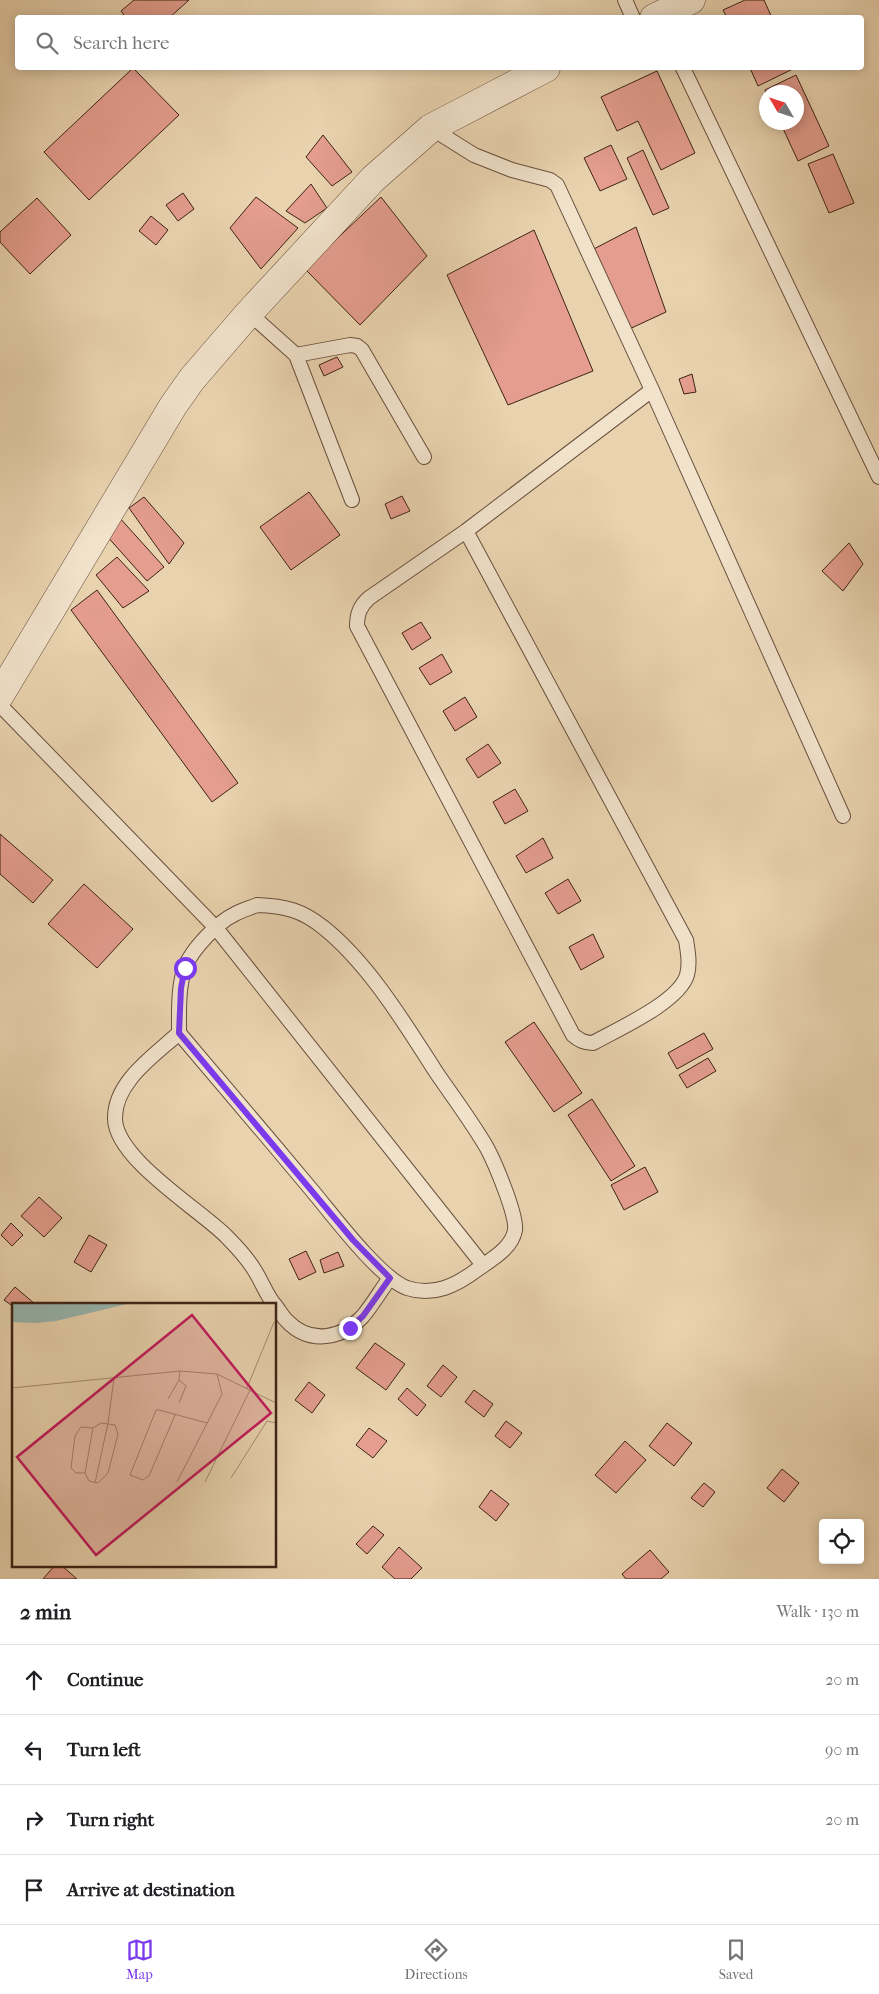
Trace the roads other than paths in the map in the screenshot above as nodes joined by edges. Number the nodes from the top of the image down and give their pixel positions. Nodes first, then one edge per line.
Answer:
1 (625, 0) edge
2 (691, 0) edge
3 (648, 15) edge
4 (656, 15) edge
5 (542, 70) edge
6 (684, 70) edge
7 (431, 128) junction
8 (249, 313) junction
9 (296, 355) junction
10 (652, 390) junction
11 (424, 457) dead end
12 (879, 477) edge
13 (352, 500) dead end
14 (466, 531) junction
15 (0, 695) edge
16 (0, 706) edge
17 (843, 816) dead end
18 (216, 928) junction
19 (179, 1033) junction
20 (483, 1265) junction
21 (390, 1278) junction
22 (273, 1303) edge
23 (276, 1307) edge

1 - 3 lane
2 - 4 street
5 - 7 street
6 - 12 lane
7 - 8 street
7 - 10 lane
8 - 9 lane
8 - 15 street
9 - 11 lane
9 - 13 lane
10 - 14 lane
10 - 17 lane
14 - 14 lane
16 - 18 lane
18 - 19 lane
18 - 20 lane
18 - 20 lane
19 - 21 lane
19 - 22 lane
20 - 21 lane
21 - 23 lane

